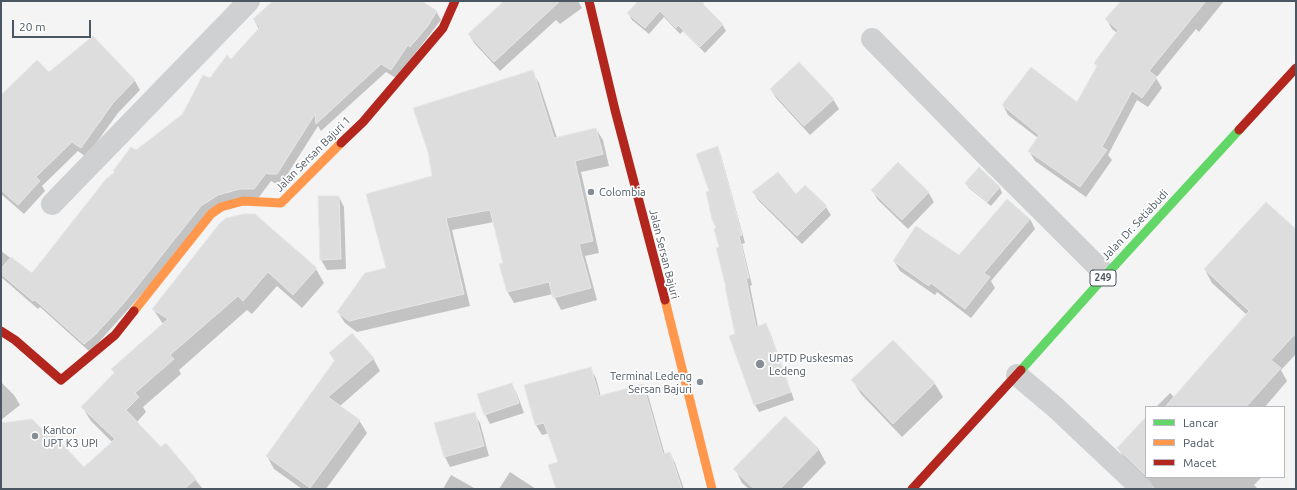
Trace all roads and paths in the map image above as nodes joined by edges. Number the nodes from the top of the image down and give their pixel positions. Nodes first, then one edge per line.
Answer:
1 (250, 1) edge
2 (455, 1) edge
3 (589, 1) edge
4 (872, 38) dead end
5 (1296, 68) edge
6 (52, 204) dead end
7 (1106, 275) junction
8 (1, 331) edge
9 (1017, 375) junction
10 (712, 489) edge
11 (912, 489) edge
12 (1142, 489) edge

1 - 6 street
2 - 8 main road, Jalan Sersan Bajuri 1
3 - 10 main road, Jalan Sersan Bajuri
4 - 7 street
5 - 7 main road, Jalan Dr. Setiabudi / 249
7 - 9 main road, Jalan Dr. Setiabudi / 249
9 - 11 main road, Jalan Dr. Setiabudi / 249
9 - 12 street

